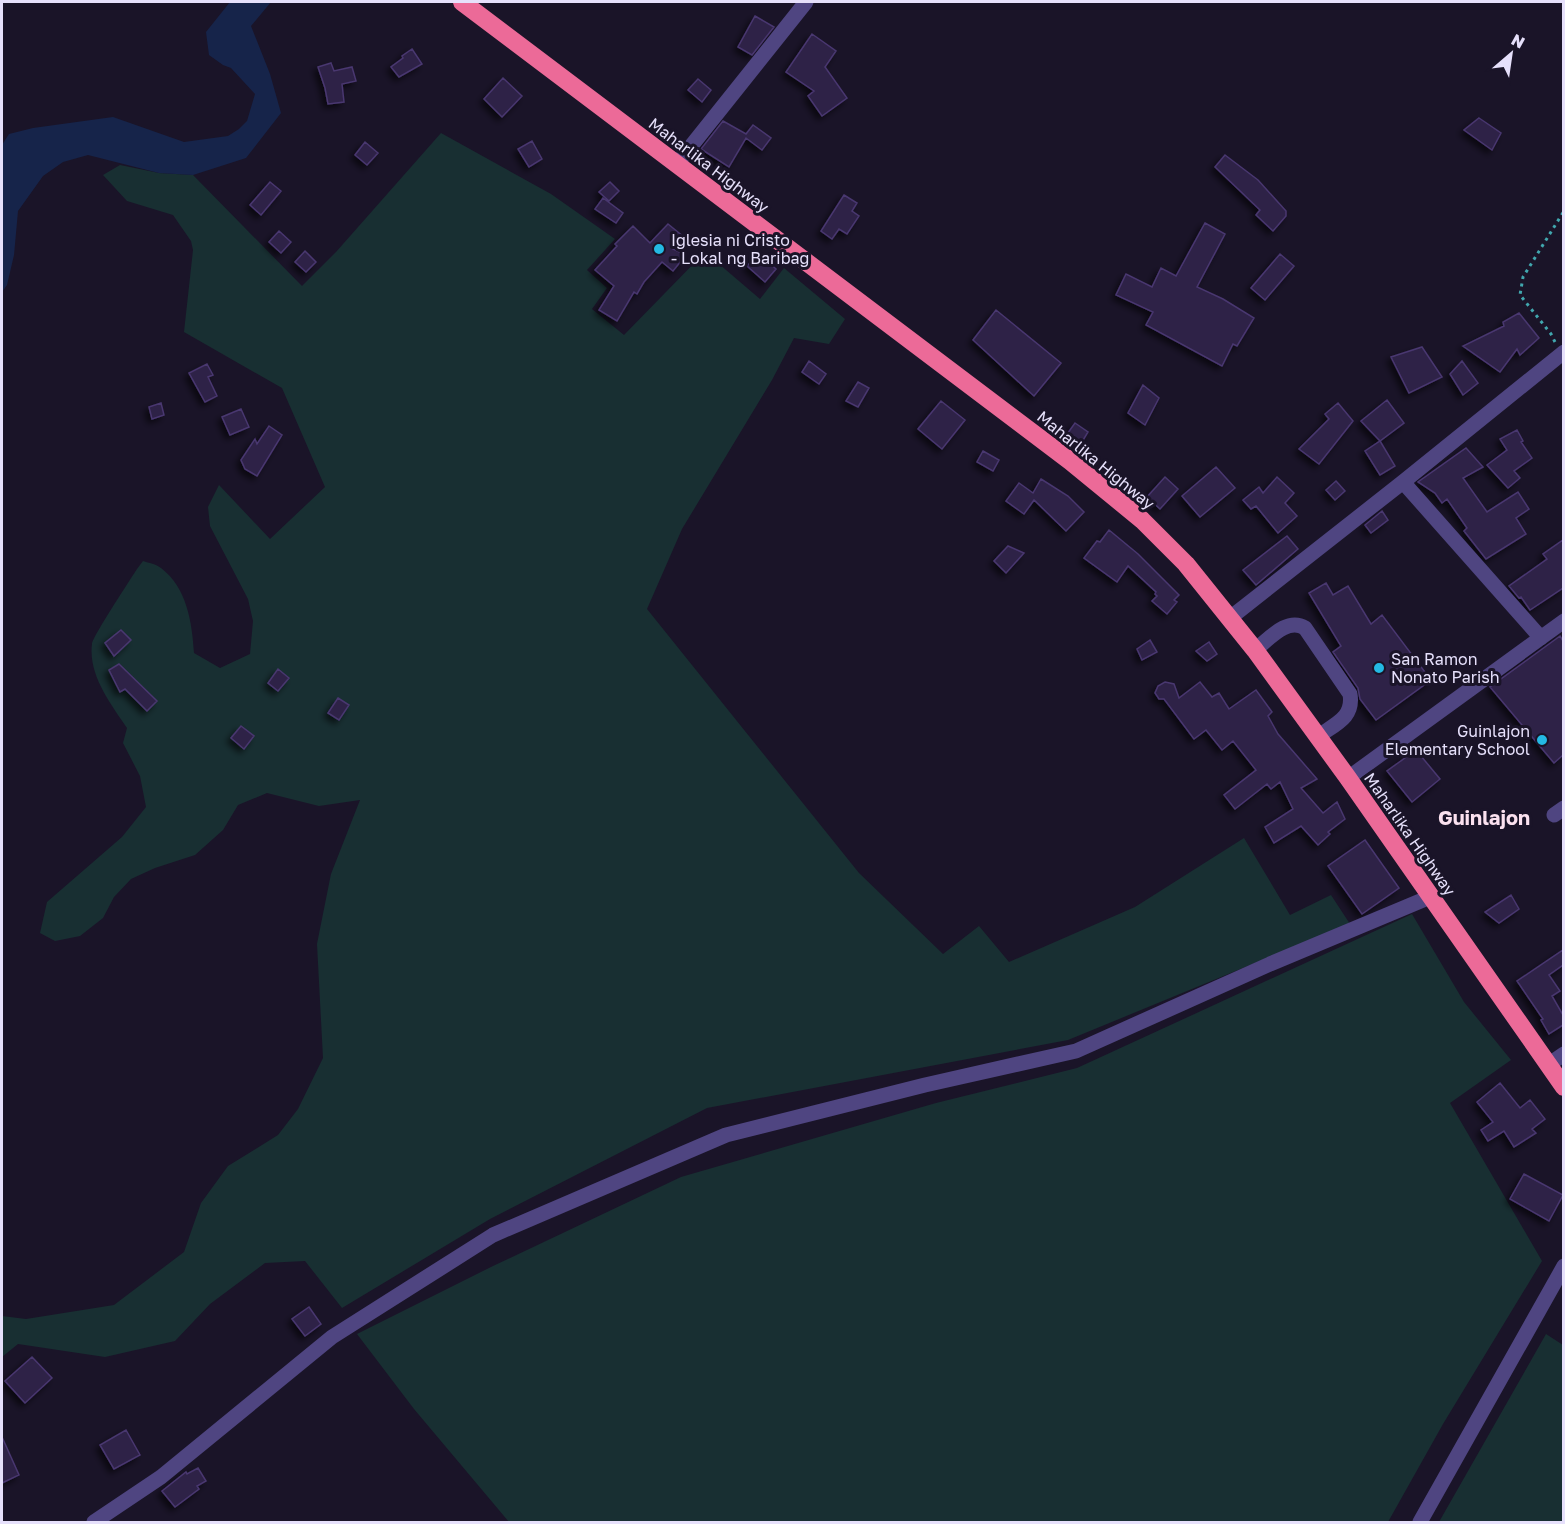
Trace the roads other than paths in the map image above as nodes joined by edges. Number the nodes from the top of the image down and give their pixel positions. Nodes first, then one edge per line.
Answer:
1 (462, 2) edge
2 (806, 2) edge
3 (676, 165) junction
4 (1563, 355) edge
5 (1403, 482) junction
6 (1230, 618) junction
7 (1563, 621) edge
8 (1541, 638) junction
9 (1255, 650) junction
10 (1317, 737) junction
11 (1348, 778) junction
12 (1430, 897) junction
13 (1563, 1054) edge
14 (1548, 1065) junction
15 (1563, 1087) edge
16 (1563, 1266) edge
17 (94, 1522) edge
18 (1419, 1522) edge

1 - 3 highway, Maharlika Highway
2 - 3 street
3 - 6 highway, Maharlika Highway
4 - 5 street
5 - 6 street
5 - 8 street
6 - 9 highway, Maharlika Highway
7 - 8 street
8 - 11 street
9 - 10 highway, Maharlika Highway
9 - 10 street
10 - 11 highway, Maharlika Highway
11 - 12 highway, Maharlika Highway
12 - 14 highway, Maharlika Highway
12 - 17 street
13 - 14 street
14 - 15 highway, Maharlika Highway
16 - 18 street

